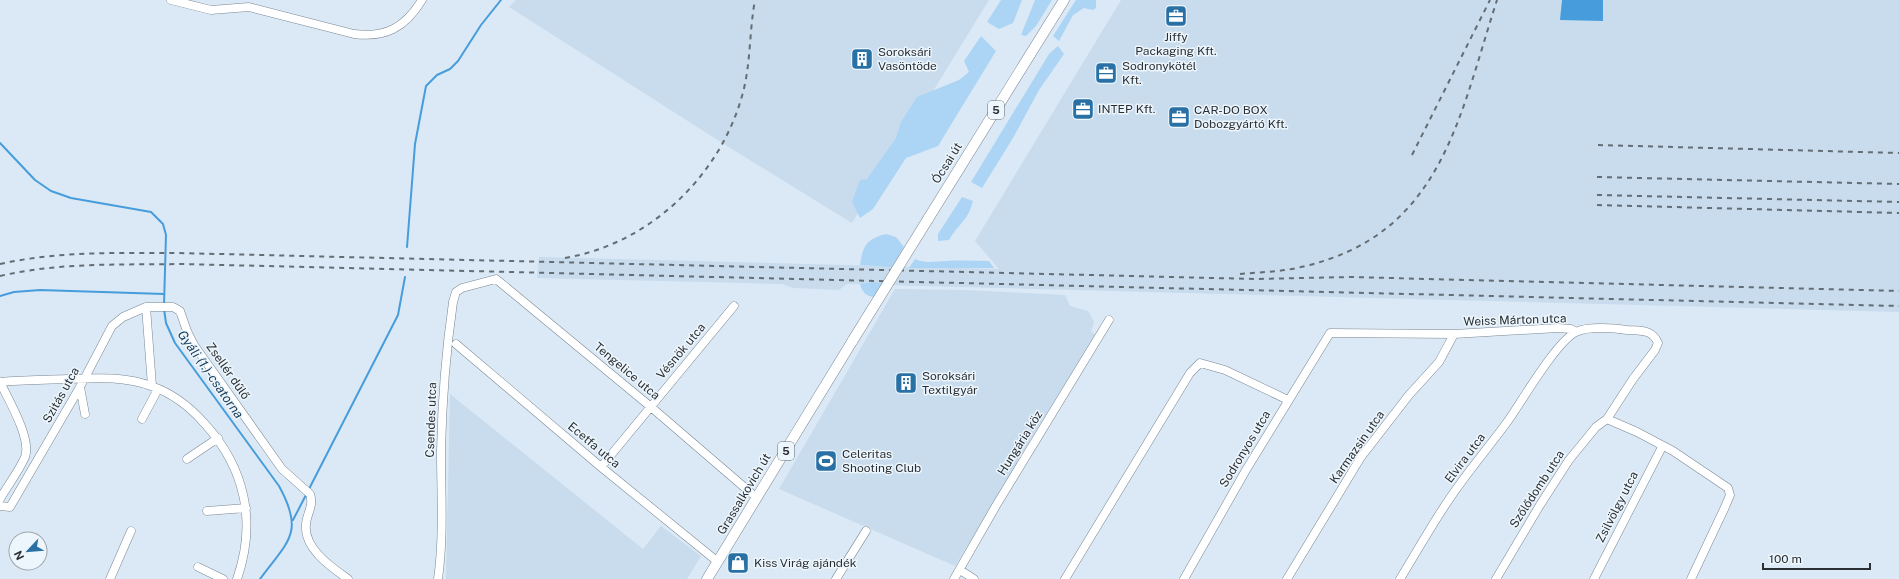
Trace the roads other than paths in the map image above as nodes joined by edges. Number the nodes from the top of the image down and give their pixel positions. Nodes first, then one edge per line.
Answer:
1 (171, 0) edge
2 (422, 0) edge
3 (1064, 0) edge
4 (483, 283) joint
5 (734, 306) dead end
6 (146, 307) junction
7 (173, 307) joint
8 (1109, 320) dead end
9 (1576, 332) junction
10 (1330, 333) joint
11 (1454, 334) junction
12 (853, 340) joint
13 (456, 344) dead end
14 (84, 378) junction
15 (0, 382) edge
16 (80, 387) junction
17 (155, 387) junction
18 (1288, 400) junction
19 (651, 407) junction
20 (85, 414) dead end
21 (1607, 419) junction
22 (142, 420) dead end
23 (218, 438) junction
24 (1662, 447) junction
25 (188, 458) dead end
26 (601, 467) junction
27 (751, 493) dead end
28 (0, 499) edge
29 (0, 506) edge
30 (246, 508) junction
31 (207, 511) dead end
32 (131, 531) dead end
33 (866, 531) dead end
34 (718, 562) junction
35 (198, 567) dead end
36 (960, 570) junction
37 (339, 577) edge
38 (110, 579) edge
39 (223, 579) edge
40 (237, 579) edge
41 (348, 579) edge
42 (438, 579) edge
43 (707, 579) edge
44 (836, 579) edge
45 (954, 579) edge
46 (974, 579) edge
47 (1064, 579) edge
48 (1184, 579) edge
49 (1287, 579) edge
50 (1400, 579) edge
51 (1496, 579) edge
52 (1594, 579) edge
53 (1691, 579) edge

1 - 2 street
3 - 12 main road, Ócsai út / 5, bridge
4 - 19 street, Tengelice utca
4 - 42 street, Csendes utca
5 - 19 street, Vésnök utca
6 - 7 street, Szitás utca
6 - 14 street, Szitás utca
6 - 17 street
7 - 37 street, Zsellér dűlő
8 - 36 street, Hungária köz
9 - 11 street, Weiss Márton utca
9 - 21 street, Weiss Márton utca
9 - 50 street, Elvira utca
10 - 11 street, Weiss Márton utca
10 - 18 street, Sodronyos utca
11 - 49 street, Karmazsin utca
12 - 34 main road, Grassalkovich út / 5
13 - 26 street, Ecetfa utca
14 - 15 street
14 - 16 street, Szitás utca
14 - 17 street
15 - 28 street
16 - 20 street
16 - 29 street, Szitás utca
17 - 22 street
17 - 23 street
18 - 47 street
18 - 48 street, Sodronyos utca
19 - 26 street, Vésnök utca
19 - 27 street, Tengelice utca
21 - 24 street
21 - 51 street, Szőlődomb utca
23 - 25 street
23 - 30 street
24 - 52 street, Zsilvölgy utca
24 - 53 street
26 - 34 street, Ecetfa utca
30 - 31 street
30 - 40 street
32 - 38 street
33 - 44 street
34 - 43 main road, Grassalkovich út / 5
35 - 39 street
36 - 45 street, Hungária köz
36 - 46 street
37 - 41 street, Zsellér dűlő

